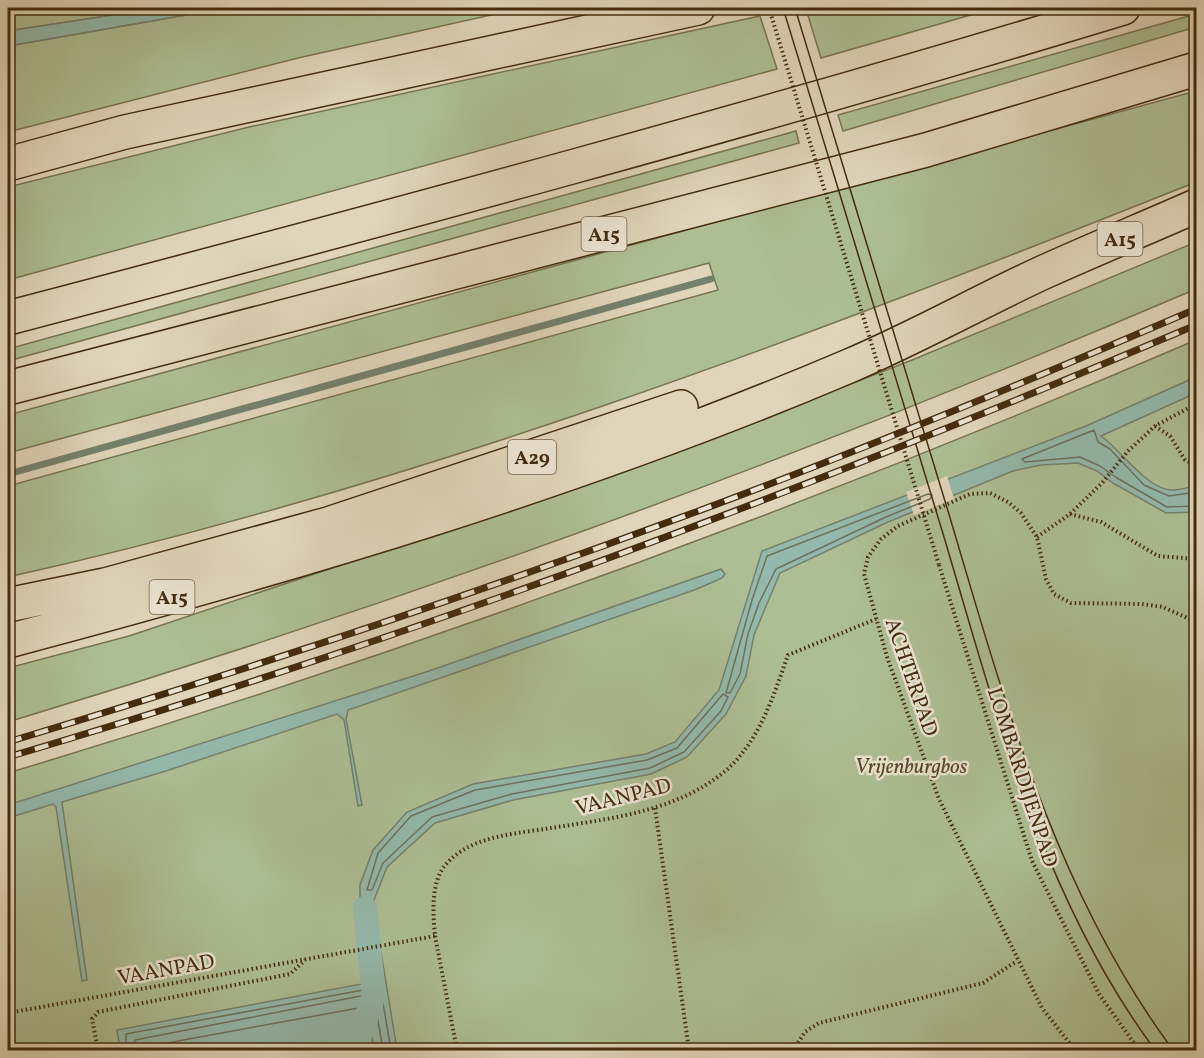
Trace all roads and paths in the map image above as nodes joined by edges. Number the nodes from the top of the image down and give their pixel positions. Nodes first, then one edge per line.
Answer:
1 (698, 8) edge
2 (769, 8) edge
3 (1123, 8) edge
4 (1197, 69) edge
5 (8, 164) edge
6 (1197, 206) edge
7 (1044, 272) junction
8 (8, 318) edge
9 (8, 388) edge
10 (1197, 404) edge
11 (1155, 426) junction
12 (1197, 465) edge
13 (1070, 514) junction
14 (1037, 537) junction
15 (1197, 559) edge
16 (8, 605) edge
17 (876, 619) junction
18 (1197, 622) edge
19 (8, 641) edge
20 (655, 808) junction
21 (435, 936) junction
22 (306, 959) junction
23 (1017, 961) junction
24 (8, 1013) edge
25 (98, 1050) edge
26 (457, 1050) edge
27 (689, 1050) edge
28 (793, 1050) edge
29 (1075, 1050) edge
30 (1139, 1050) edge

1 - 5 highway
2 - 30 path, LOMBARDIJENPAD, bridge
3 - 8 highway
4 - 9 highway, A15
6 - 7 highway, A15
7 - 16 highway, A29
7 - 19 highway, A15
10 - 11 path
11 - 12 path
11 - 13 path
13 - 14 path
13 - 15 path
14 - 17 path, ACHTERPAD
14 - 18 path
17 - 20 path, VAANPAD
17 - 23 path, ACHTERPAD
20 - 21 path, VAANPAD
20 - 27 path
21 - 22 path, VAANPAD
21 - 26 path, VAANPAD
22 - 24 path, VAANPAD
22 - 25 path
23 - 28 path
23 - 29 path, ACHTERPAD

